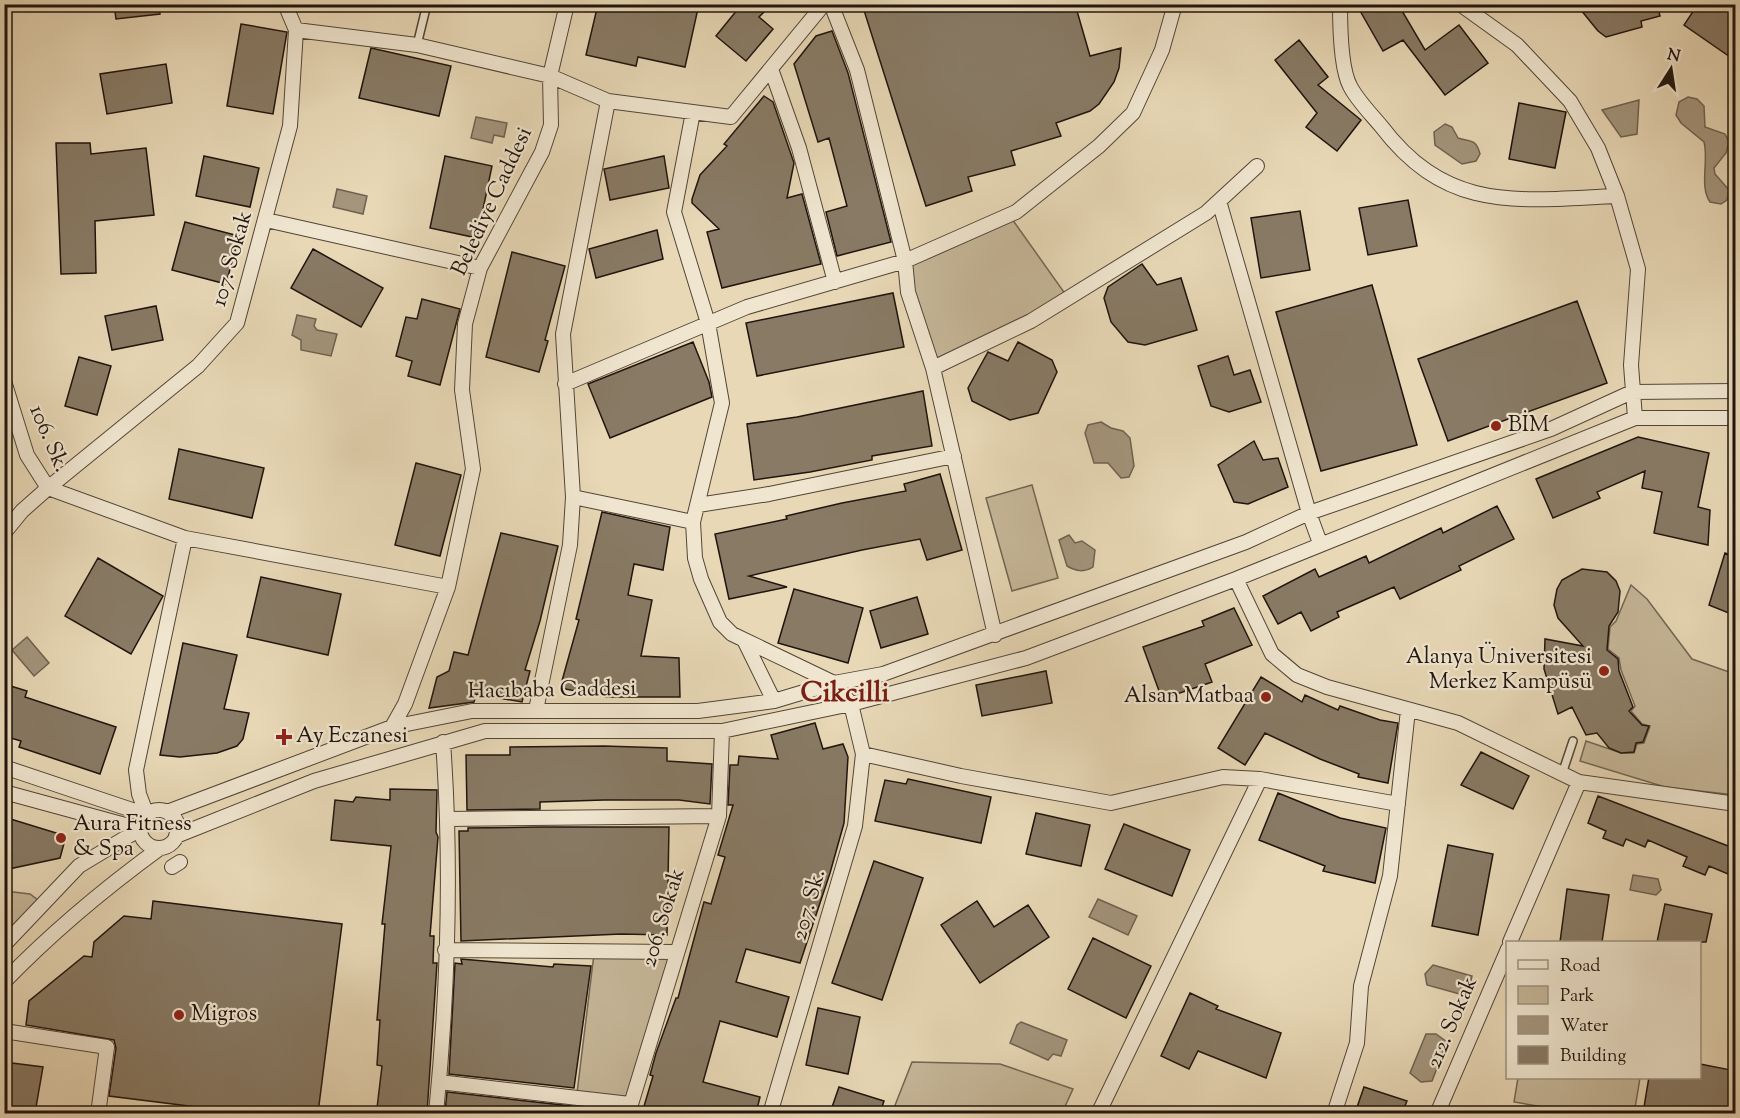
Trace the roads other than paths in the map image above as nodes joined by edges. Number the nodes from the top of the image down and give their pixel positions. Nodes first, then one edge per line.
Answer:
1 (285, 4) edge
2 (427, 4) edge
3 (567, 4) edge
4 (824, 4) edge
5 (831, 4) edge
6 (1175, 4) edge
7 (1340, 4) edge
8 (1460, 4) edge
9 (296, 30) junction
10 (417, 45) junction
11 (771, 69) junction
12 (550, 76) junction
13 (608, 101) junction
14 (693, 112) junction
15 (1257, 166) dead end
16 (1617, 196) junction
17 (1219, 201) junction
18 (266, 220) junction
19 (905, 261) junction
20 (480, 268) junction
21 (835, 282) junction
22 (708, 322) junction
23 (933, 368) junction
24 (4, 381) edge
25 (565, 384) junction
26 (1632, 392) junction
27 (1736, 392) edge
28 (8, 408) edge
29 (1635, 418) junction
30 (1736, 418) edge
31 (954, 456) junction
32 (48, 488) junction
33 (573, 497) junction
34 (698, 505) junction
35 (1309, 513) junction
36 (693, 522) junction
37 (4, 532) edge
38 (185, 538) junction
39 (1320, 543) junction
40 (1236, 579) junction
41 (448, 587) junction
42 (995, 634) junction
43 (745, 642) junction
44 (834, 683) junction
45 (774, 701) junction
46 (851, 705) junction
47 (536, 710) junction
48 (1408, 710) junction
49 (392, 727) junction
50 (722, 731) junction
51 (1573, 741) dead end
52 (443, 742) junction
53 (863, 754) junction
54 (4, 767) edge
55 (1562, 774) junction
56 (1260, 779) junction
57 (1580, 782) junction
58 (4, 792) edge
59 (1398, 804) junction
60 (1736, 804) edge
61 (166, 812) junction
62 (147, 815) junction
63 (719, 816) junction
64 (448, 819) junction
65 (140, 829) junction
66 (176, 836) junction
67 (160, 848) junction
68 (1510, 941) edge
69 (4, 945) edge
70 (445, 950) junction
71 (675, 952) junction
72 (1506, 954) edge
73 (4, 982) edge
74 (4, 1031) edge
75 (439, 1082) junction
76 (629, 1109) edge
77 (98, 1113) edge
78 (436, 1113) edge
79 (770, 1113) edge
80 (1098, 1113) edge
81 (1334, 1113) edge
82 (1437, 1113) edge

1 - 9 street, 107. Sokak
2 - 10 lane
3 - 12 street, Belediye Caddesi
4 - 11 street
5 - 19 street
6 - 19 street
7 - 16 street
8 - 16 street
9 - 10 street
9 - 18 street, 107. Sokak
10 - 12 street
11 - 14 street
11 - 21 street
12 - 13 street
12 - 20 street, Belediye Caddesi
13 - 14 street
13 - 25 street
14 - 22 street
15 - 17 street
16 - 26 street
17 - 23 street
17 - 35 street
18 - 20 street
18 - 32 street, 107. Sokak
19 - 21 street
19 - 23 street
20 - 41 street, Belediye Caddesi
21 - 22 street
22 - 25 street
22 - 34 street
23 - 31 street
24 - 28 street, 106. Sk.
25 - 33 street
26 - 27 street
26 - 29 street
26 - 35 street, Hacıbaba Caddesi
28 - 32 street, 106. Sk.
29 - 30 street
29 - 39 street
31 - 34 street
31 - 42 street
32 - 37 street, 106. Sk.
32 - 38 street
33 - 36 street
33 - 47 street
34 - 36 street
35 - 39 street
35 - 42 street, Hacıbaba Caddesi
36 - 43 street
38 - 41 street
38 - 62 street
39 - 40 street
40 - 46 street
40 - 48 street
41 - 49 street, Belediye Caddesi
42 - 44 street, Hacıbaba Caddesi
43 - 44 street
43 - 45 street
44 - 45 street, Hacıbaba Caddesi
44 - 46 street
45 - 47 street, Hacıbaba Caddesi
46 - 50 street
46 - 53 street, 207. Sk.
47 - 49 street, Hacıbaba Caddesi
48 - 55 street
48 - 59 street
49 - 61 street, Hacıbaba Caddesi
50 - 52 street
50 - 63 street, 206. Sokak
51 - 55 lane
52 - 64 street
52 - 66 street
53 - 56 street
53 - 79 street, 207. Sk.
54 - 62 street
55 - 57 street
56 - 59 street
56 - 80 street
57 - 60 street
57 - 68 street
58 - 65 street
59 - 81 street
61 - 62 street
61 - 66 street
62 - 65 street
63 - 64 street
63 - 71 street, 206. Sokak
64 - 70 street
65 - 67 street
65 - 69 street
66 - 67 street
67 - 73 street
70 - 71 street
70 - 75 street
71 - 76 street, 206. Sokak
72 - 82 street, 212. Sokak
74 - 77 street
75 - 76 street
75 - 78 street

